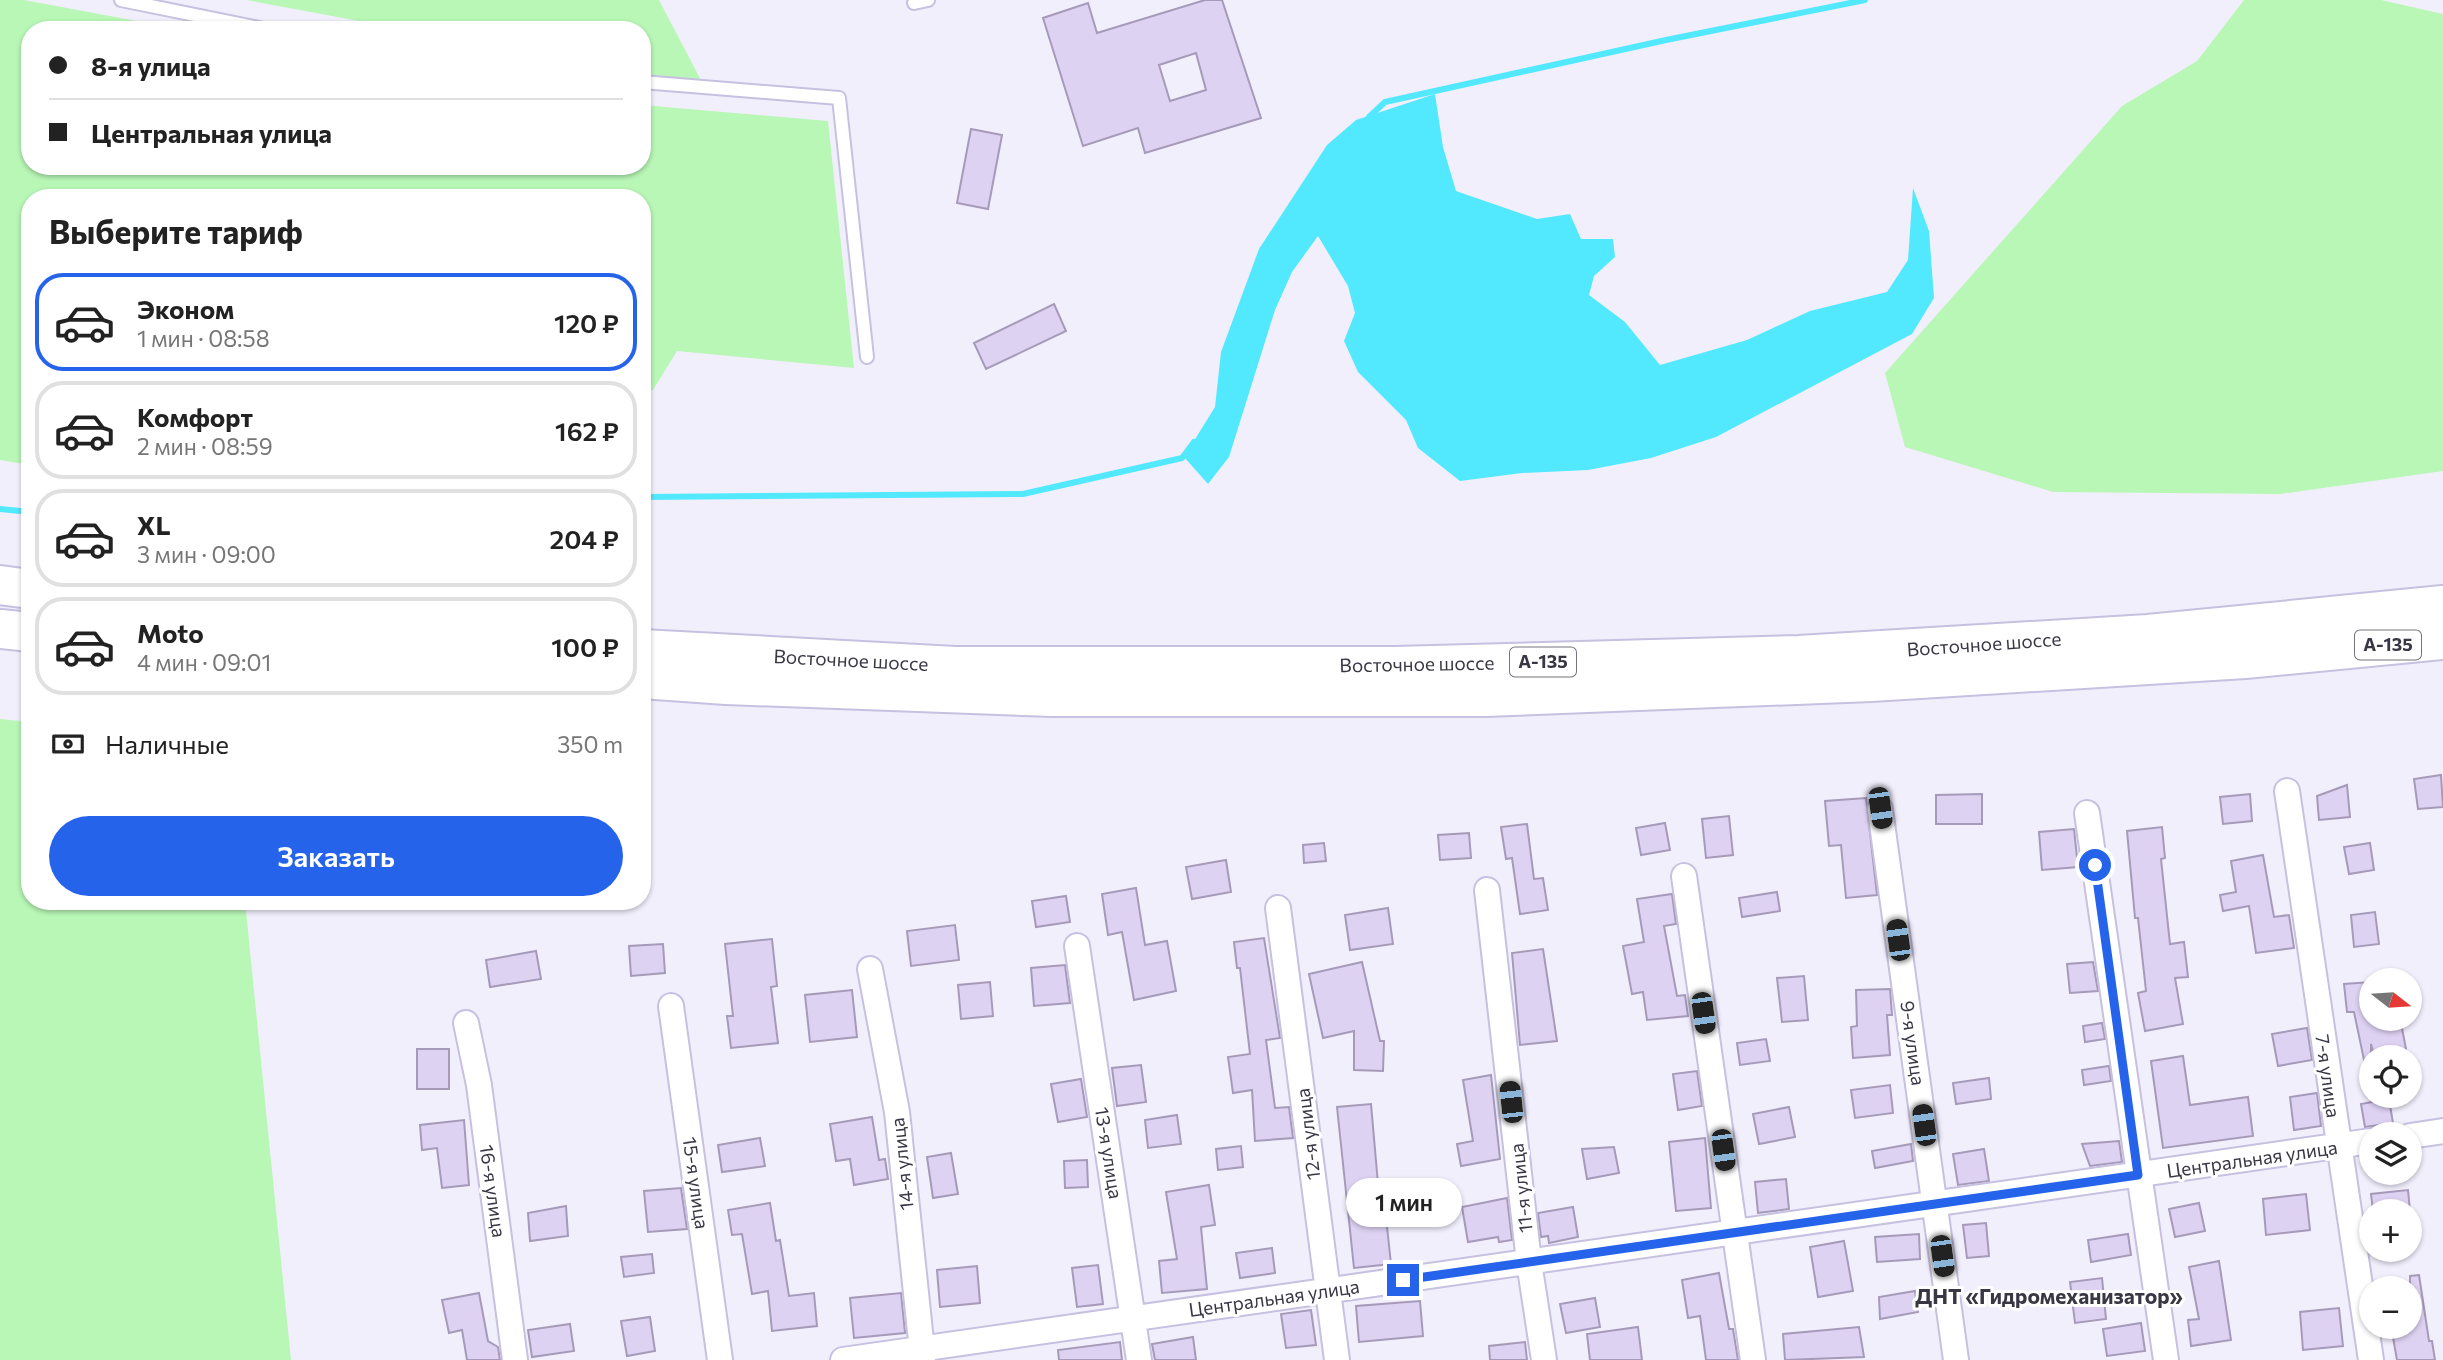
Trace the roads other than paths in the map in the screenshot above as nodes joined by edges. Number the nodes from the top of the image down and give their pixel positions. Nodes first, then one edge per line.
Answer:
1 (121, 0) edge
2 (928, 0) edge
3 (914, 3) dead end
4 (225, 21) edge
5 (651, 83) edge
6 (867, 357) dead end
7 (0, 585) edge
8 (21, 588) edge
9 (2443, 605) edge
10 (0, 629) edge
11 (21, 631) edge
12 (2443, 640) edge
13 (651, 649) edge
14 (651, 680) edge
15 (2287, 791) dead end
16 (1880, 808) dead end
17 (2087, 813) dead end
18 (1684, 876) dead end
19 (1488, 890) dead end
20 (1278, 908) dead end
21 (1077, 946) dead end
22 (870, 969) dead end
23 (671, 1006) dead end
24 (466, 1024) dead end
25 (2443, 1131) edge
26 (2422, 1134) edge
27 (2359, 1144) edge
28 (2339, 1146) junction
29 (2138, 1175) junction
30 (1935, 1204) junction
31 (1735, 1232) junction
32 (1529, 1262) junction
33 (1327, 1291) junction
34 (1134, 1317) junction
35 (923, 1354) edge
36 (516, 1360) edge
37 (720, 1360) edge
38 (843, 1360) edge
39 (1139, 1360) edge
40 (1337, 1360) edge
41 (1544, 1360) edge
42 (1753, 1360) edge
43 (1956, 1360) edge
44 (2166, 1360) edge
45 (2371, 1360) edge

1 - 4 lane
2 - 3 lane
5 - 6 lane
7 - 8 highway
9 - 13 highway, Восточное шоссе / А-135
10 - 11 highway
12 - 14 highway, Восточное шоссе / А-135
15 - 28 street, 7-я улица
16 - 30 street, 9-я улица
17 - 29 street
18 - 31 street
19 - 32 street, 11-я улица
20 - 33 street, 12-я улица
21 - 34 street, 13-я улица
22 - 35 street, 14-я улица
23 - 37 street, 15-я улица
24 - 36 street, 16-я улица
25 - 26 street
27 - 28 street, Центральная улица
28 - 29 street, Центральная улица
28 - 45 street, 7-я улица
29 - 30 street, Центральная улица
29 - 44 street
30 - 31 street, Центральная улица
30 - 43 street, 9-я улица
31 - 32 street, Центральная улица
31 - 42 street
32 - 33 street, Центральная улица
32 - 41 street, 11-я улица
33 - 34 street, Центральная улица
33 - 40 street, 12-я улица
34 - 35 street, Центральная улица
34 - 39 street, 13-я улица
35 - 38 street, Центральная улица

